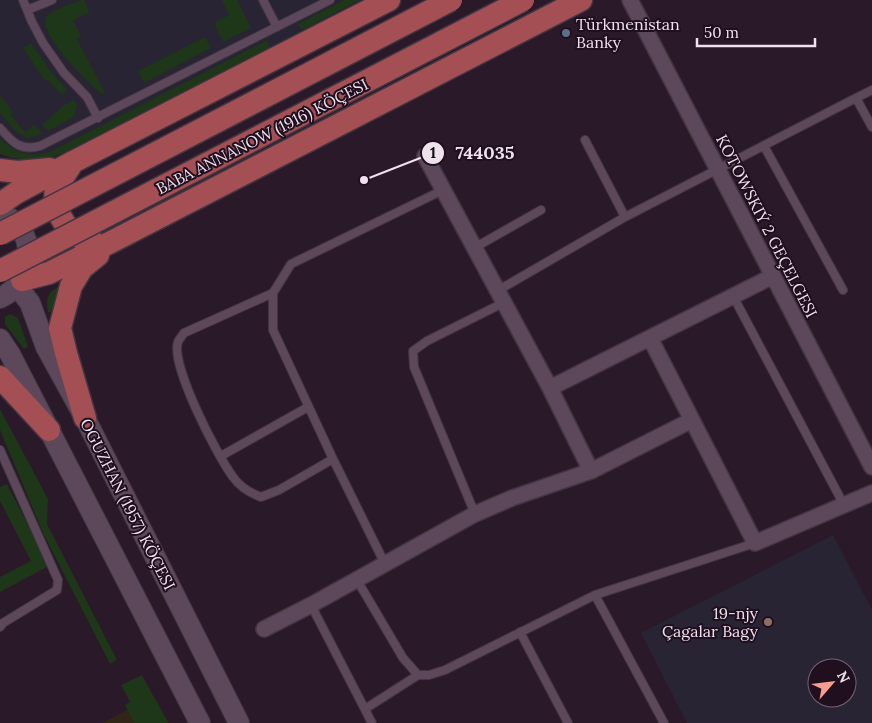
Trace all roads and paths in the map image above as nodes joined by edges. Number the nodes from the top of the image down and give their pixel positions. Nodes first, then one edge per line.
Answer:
1 (23, 0) edge
2 (52, 0) edge
3 (264, 0) edge
4 (330, 0) edge
5 (389, 0) edge
6 (451, 0) edge
7 (523, 0) edge
8 (581, 0) edge
9 (630, 0) edge
10 (27, 10) junction
11 (277, 26) junction
12 (872, 90) edge
13 (856, 98) junction
14 (98, 118) junction
15 (872, 127) edge
16 (0, 128) edge
17 (585, 140) dead end
18 (764, 146) junction
19 (425, 156) dead end
20 (73, 162) junction
21 (0, 170) edge
22 (718, 170) junction
23 (443, 190) junction
24 (0, 204) edge
25 (541, 210) dead end
26 (0, 213) edge
27 (625, 217) junction
28 (0, 234) edge
29 (112, 242) junction
30 (474, 248) junction
31 (0, 271) edge
32 (773, 276) junction
33 (19, 283) junction
34 (844, 290) dead end
35 (273, 293) junction
36 (733, 296) junction
37 (500, 297) junction
38 (0, 298) edge
39 (650, 338) junction
40 (0, 339) edge
41 (0, 377) edge
42 (550, 388) junction
43 (308, 407) junction
44 (85, 418) junction
45 (692, 420) junction
46 (49, 430) junction
47 (867, 447) edge
48 (0, 450) edge
49 (221, 456) junction
50 (333, 459) junction
51 (872, 467) edge
52 (591, 471) junction
53 (872, 493) edge
54 (844, 506) junction
55 (474, 514) junction
56 (755, 543) junction
57 (385, 564) junction
58 (356, 580) junction
59 (595, 594) junction
60 (311, 605) junction
61 (0, 627) edge
62 (264, 629) dead end
63 (520, 632) junction
64 (418, 675) junction
65 (365, 709) junction
66 (200, 723) edge
67 (239, 723) edge
68 (372, 723) edge
69 (568, 723) edge
70 (664, 723) edge

1 - 10 lane
2 - 10 lane
3 - 11 lane
4 - 11 lane
5 - 20 main road
6 - 28 main road, BABA ANNANOW (1916) KÖÇESI, bridge
7 - 31 main road, BABA ANNANOW (1916) KÖÇESI, bridge
8 - 29 main road
9 - 22 street, KOTOWSKIÝ 2 GEÇELGESI
10 - 14 lane
11 - 14 lane
12 - 13 lane
13 - 15 lane
13 - 18 lane
14 - 16 lane
17 - 27 lane
18 - 22 lane
18 - 34 lane
19 - 23 street
20 - 21 main road
20 - 24 main road
20 - 29 main road
22 - 27 lane
22 - 32 street, KOTOWSKIÝ 2 GEÇELGESI
23 - 30 street
23 - 35 lane
25 - 30 lane
26 - 33 main road
27 - 37 lane
29 - 33 main road
29 - 44 main road
30 - 37 street
32 - 36 street
32 - 47 street, KOTOWSKIÝ 2 GEÇELGESI
33 - 38 main road
33 - 44 main road, OGUZHAN (1957) KÖÇESI
35 - 43 lane
35 - 49 lane
36 - 39 street
36 - 54 lane
37 - 42 street
37 - 55 lane
39 - 42 street
39 - 45 street
40 - 46 main road
41 - 46 main road
42 - 52 street
43 - 49 lane
43 - 50 lane
44 - 67 main road, OGUZHAN (1957) KÖÇESI
45 - 52 street
45 - 56 street
46 - 66 main road
47 - 51 street, KOTOWSKIÝ 2 GEÇELGESI
48 - 61 lane
49 - 50 lane
50 - 57 lane
52 - 55 street
53 - 54 street
54 - 56 street
55 - 57 street
56 - 59 lane
57 - 58 street
58 - 60 street
58 - 64 lane
59 - 63 lane
59 - 70 lane
60 - 62 street
60 - 65 lane
63 - 64 lane
63 - 69 lane
64 - 65 lane
65 - 68 lane

